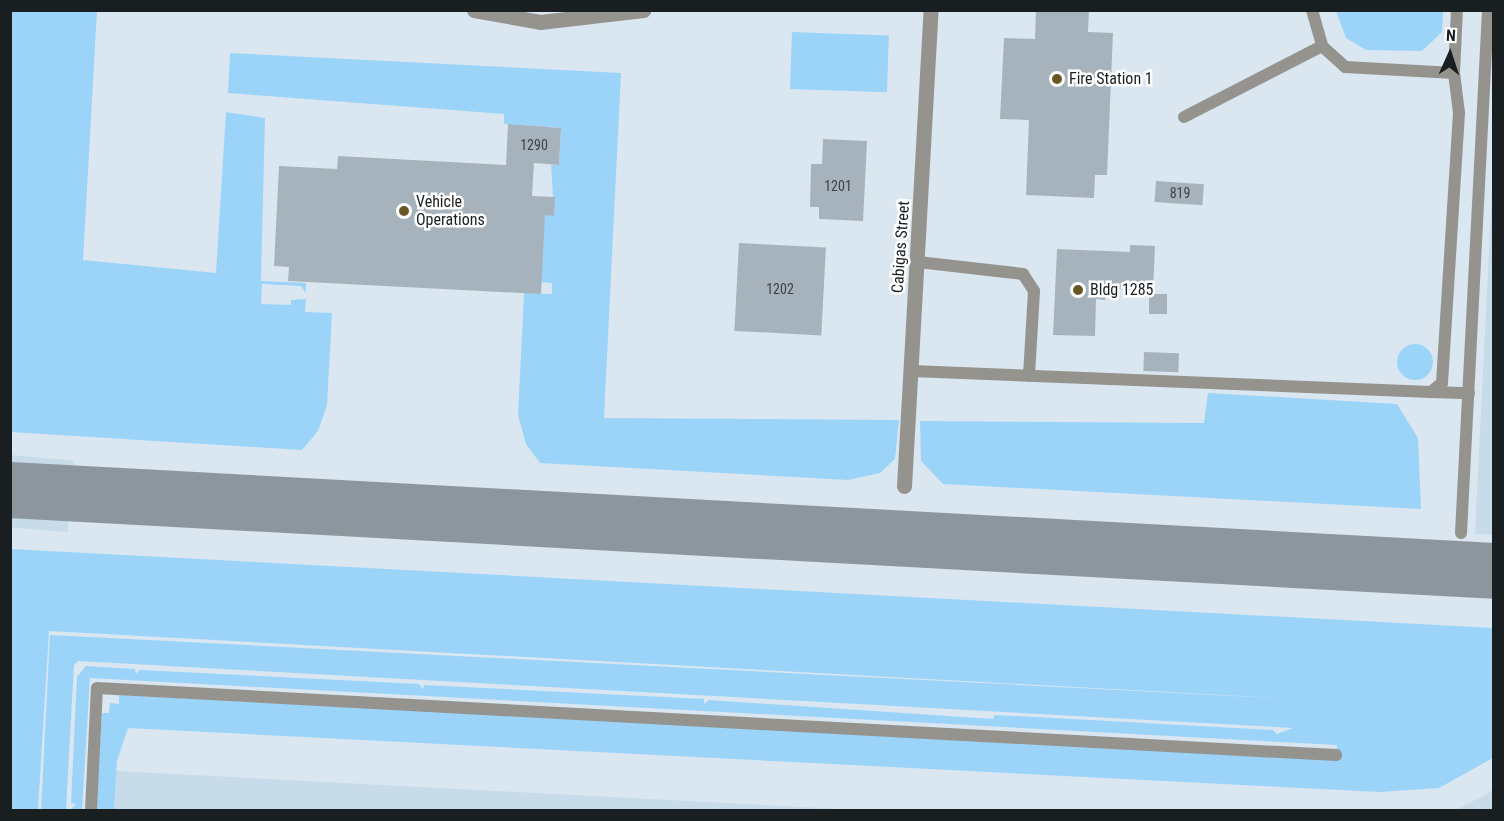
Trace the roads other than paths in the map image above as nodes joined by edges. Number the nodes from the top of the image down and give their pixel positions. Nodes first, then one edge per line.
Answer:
1 (474, 10) edge
2 (643, 10) edge
3 (931, 10) edge
4 (1312, 10) edge
5 (1457, 10) edge
6 (1488, 10) edge
7 (596, 15) edge
8 (1322, 46) junction
9 (1454, 73) junction
10 (1184, 117) dead end
11 (918, 262) junction
12 (912, 371) junction
13 (1029, 376) junction
14 (1431, 392) junction
15 (1469, 393) junction
16 (904, 486) dead end
17 (1461, 533) dead end
18 (1336, 755) dead end
19 (91, 810) edge

1 - 7 street
2 - 7 street
3 - 11 street, Cabigas Street
4 - 8 lane
5 - 9 lane
6 - 15 lane
8 - 9 lane
8 - 10 lane
9 - 14 lane
11 - 12 street, Cabigas Street
11 - 13 lane
12 - 13 lane
12 - 16 street, Cabigas Street
13 - 14 lane
14 - 15 lane
15 - 17 lane
18 - 19 lane

